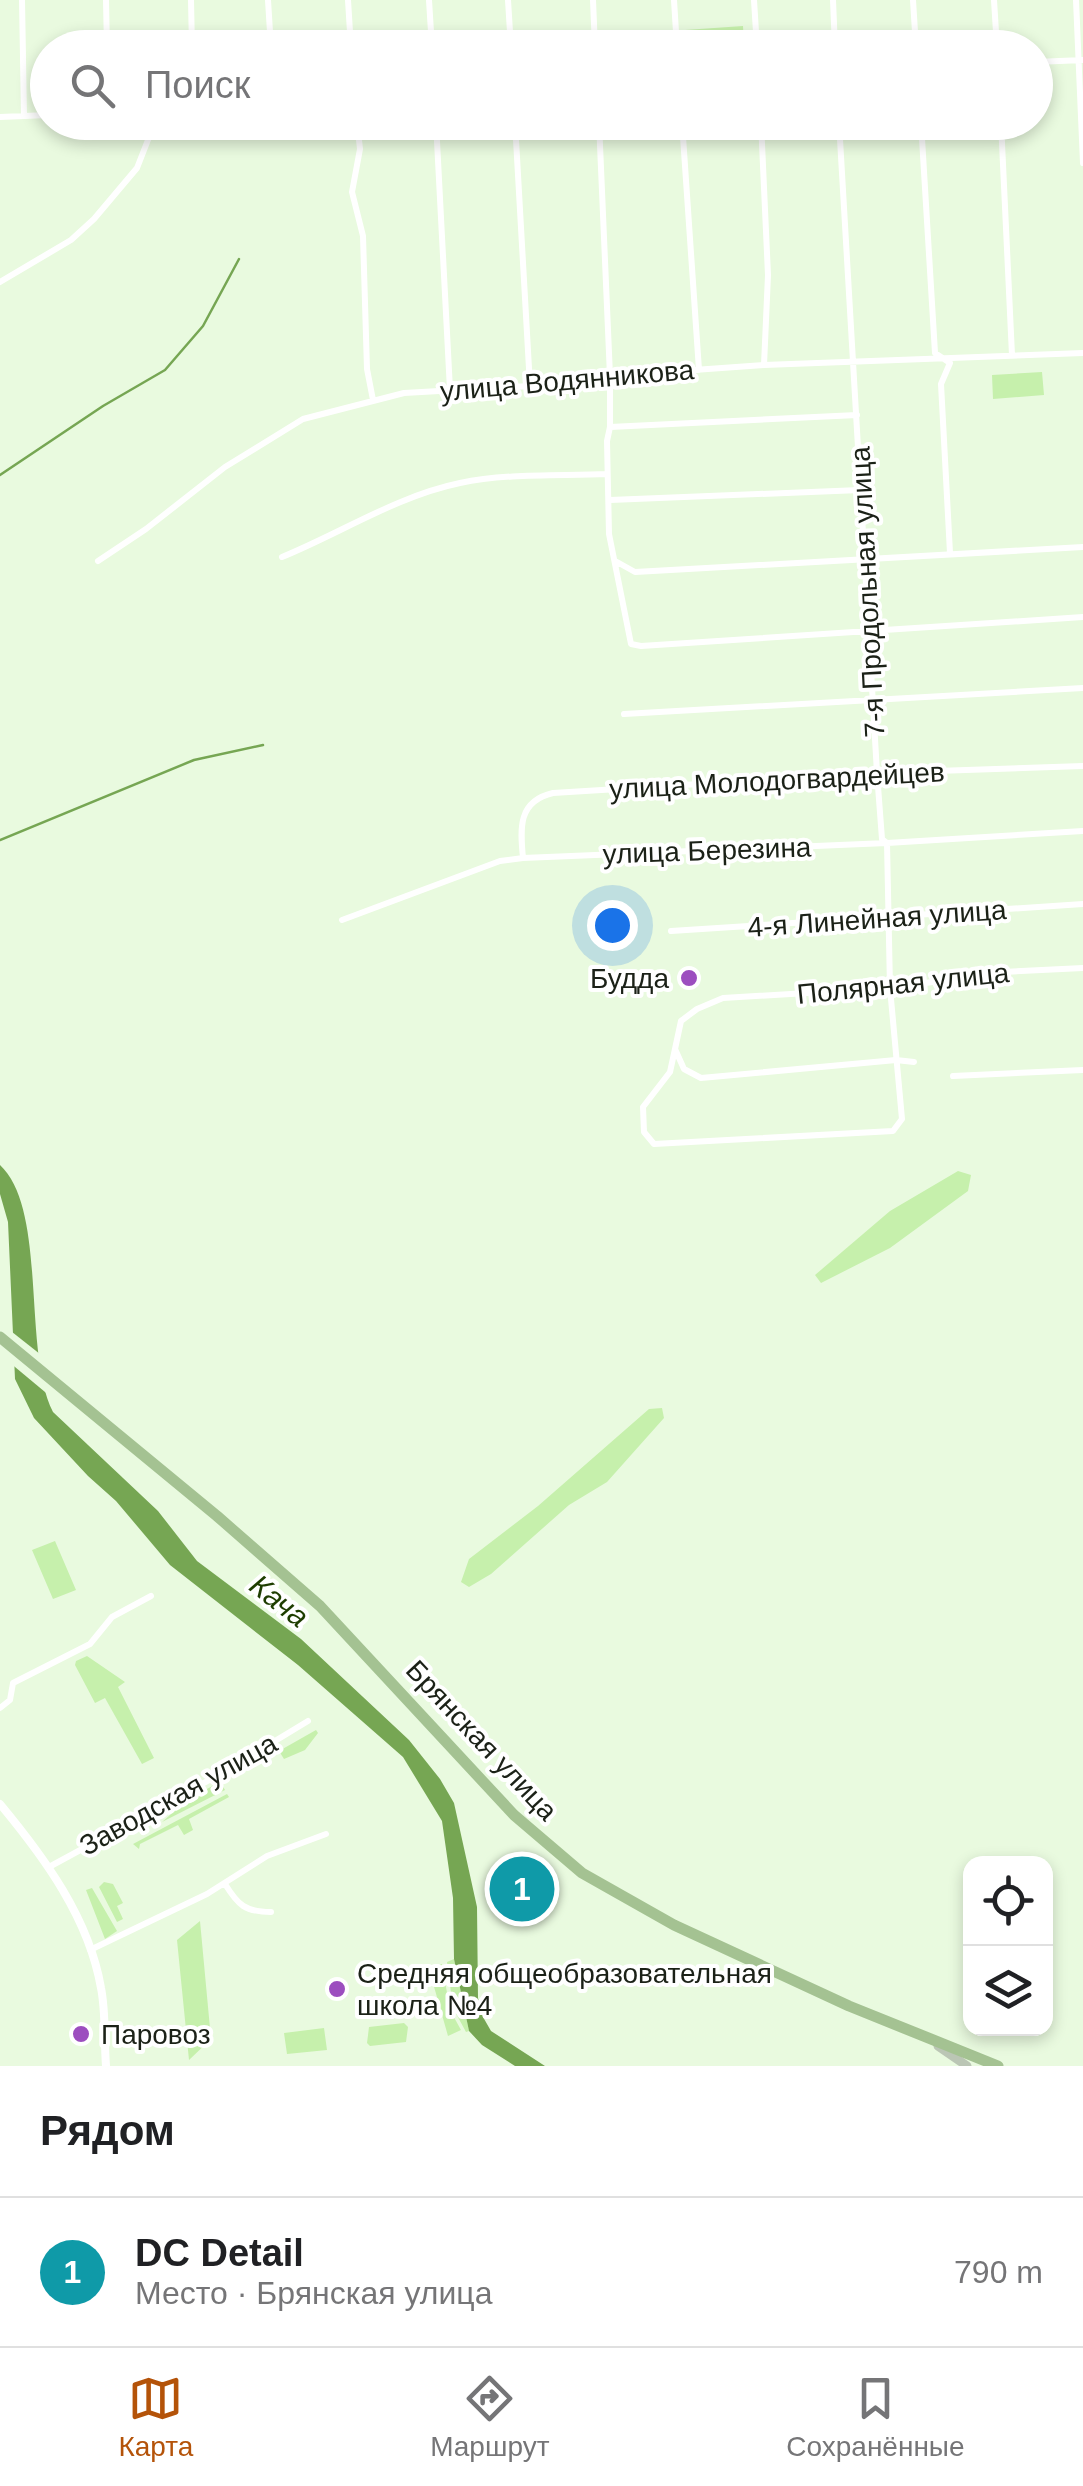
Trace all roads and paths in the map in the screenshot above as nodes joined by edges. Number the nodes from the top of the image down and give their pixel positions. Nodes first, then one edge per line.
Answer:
1 (22, 0) edge
2 (106, 0) edge
3 (191, 0) edge
4 (268, 0) edge
5 (348, 0) edge
6 (429, 0) edge
7 (508, 0) edge
8 (593, 0) edge
9 (674, 0) edge
10 (754, 0) edge
11 (833, 0) edge
12 (913, 0) edge
13 (994, 0) edge
14 (1076, 0) edge
15 (107, 30) edge
16 (192, 30) edge
17 (270, 30) edge
18 (350, 30) edge
19 (431, 30) edge
20 (510, 30) edge
21 (595, 30) edge
22 (676, 30) edge
23 (756, 30) edge
24 (834, 30) edge
25 (915, 30) edge
26 (996, 30) edge
27 (1080, 60) edge
28 (1053, 61) edge
29 (0, 116) edge
30 (24, 116) junction
31 (30, 116) edge
32 (147, 140) edge
33 (359, 140) edge
34 (437, 140) edge
35 (517, 140) edge
36 (601, 140) edge
37 (683, 140) edge
38 (761, 140) edge
39 (840, 140) edge
40 (922, 140) edge
41 (1002, 140) edge
42 (1083, 162) edge
43 (0, 282) edge
44 (1083, 353) edge
45 (1012, 355) junction
46 (942, 357) junction
47 (855, 362) junction
48 (764, 365) junction
49 (699, 370) junction
50 (610, 376) junction
51 (530, 386) junction
52 (450, 390) junction
53 (373, 400) junction
54 (857, 415) junction
55 (610, 427) junction
56 (607, 474) junction
57 (860, 490) junction
58 (610, 500) junction
59 (1083, 547) edge
60 (950, 553) junction
61 (282, 557) dead end
62 (865, 560) junction
63 (98, 561) dead end
64 (616, 561) junction
65 (1083, 617) edge
66 (870, 630) junction
67 (1083, 688) edge
68 (873, 699) junction
69 (624, 714) dead end
70 (1083, 766) edge
71 (878, 773) junction
72 (1083, 831) edge
73 (887, 844) junction
74 (523, 858) junction
75 (1083, 904) edge
76 (887, 916) junction
77 (342, 920) dead end
78 (671, 932) dead end
79 (1083, 968) edge
80 (890, 988) junction
81 (675, 1049) junction
82 (896, 1060) junction
83 (914, 1062) dead end
84 (1083, 1070) edge
85 (952, 1076) dead end
86 (2, 1339) edge
87 (151, 1596) dead end
88 (0, 1708) edge
89 (308, 1721) dead end
90 (0, 1804) edge
91 (326, 1834) dead end
92 (48, 1867) junction
93 (225, 1883) junction
94 (270, 1912) dead end
95 (89, 1950) junction
96 (931, 2041) junction
97 (106, 2066) edge
98 (967, 2066) edge
99 (998, 2066) edge

1 - 30 street
2 - 15 street
3 - 16 street
4 - 17 street
5 - 18 street
6 - 19 street
7 - 20 street
8 - 21 street
9 - 22 street
10 - 23 street
11 - 24 street
12 - 25 street
13 - 26 street
14 - 27 street
27 - 28 street
27 - 42 street
29 - 30 street
30 - 31 street
32 - 43 street
33 - 53 street
34 - 52 street
35 - 51 street
36 - 50 street
37 - 49 street
38 - 48 street
39 - 47 street, 7-я Продольная улица
40 - 46 street
41 - 45 street
44 - 45 street, улица Водянникова
45 - 46 street, улица Водянникова
46 - 47 street, улица Водянникова
46 - 60 street
47 - 48 street, улица Водянникова
47 - 54 street, 7-я Продольная улица
48 - 49 street, улица Водянникова
49 - 50 street, улица Водянникова
50 - 51 street, улица Водянникова
50 - 55 street
51 - 52 street, улица Водянникова
52 - 53 street, улица Водянникова
53 - 63 street, улица Водянникова
54 - 55 street
54 - 57 street, 7-я Продольная улица
55 - 56 street
56 - 58 street
56 - 61 street
57 - 58 street
57 - 62 street, 7-я Продольная улица
58 - 64 street
59 - 60 street
60 - 62 street
62 - 64 street
62 - 66 street, 7-я Продольная улица
64 - 66 street
65 - 66 street
66 - 68 street, 7-я Продольная улица
67 - 68 street
68 - 69 street
68 - 71 street, 7-я Продольная улица
70 - 71 street, улица Молодогвардейцев
71 - 73 street, 7-я Продольная улица
71 - 74 street, улица Молодогвардейцев
72 - 73 street, улица Березина
73 - 74 street, улица Березина
73 - 76 street, 7-я Продольная улица
74 - 77 street, улица Березина
75 - 76 street, 4-я Линейная улица
76 - 78 street, 4-я Линейная улица
76 - 80 street, 7-я Продольная улица
79 - 80 street, Полярная улица
80 - 81 street, Полярная улица
80 - 82 street, 7-я Продольная улица
81 - 82 street
81 - 82 street, 7-я Продольная улица
82 - 83 street
84 - 85 street
86 - 96 highway, Брянская улица
87 - 88 street
89 - 92 street, Заводская улица
90 - 92 street
91 - 93 street
92 - 95 street
93 - 94 street
93 - 95 street
95 - 97 street
96 - 98 main road
96 - 99 highway, Брянская улица

